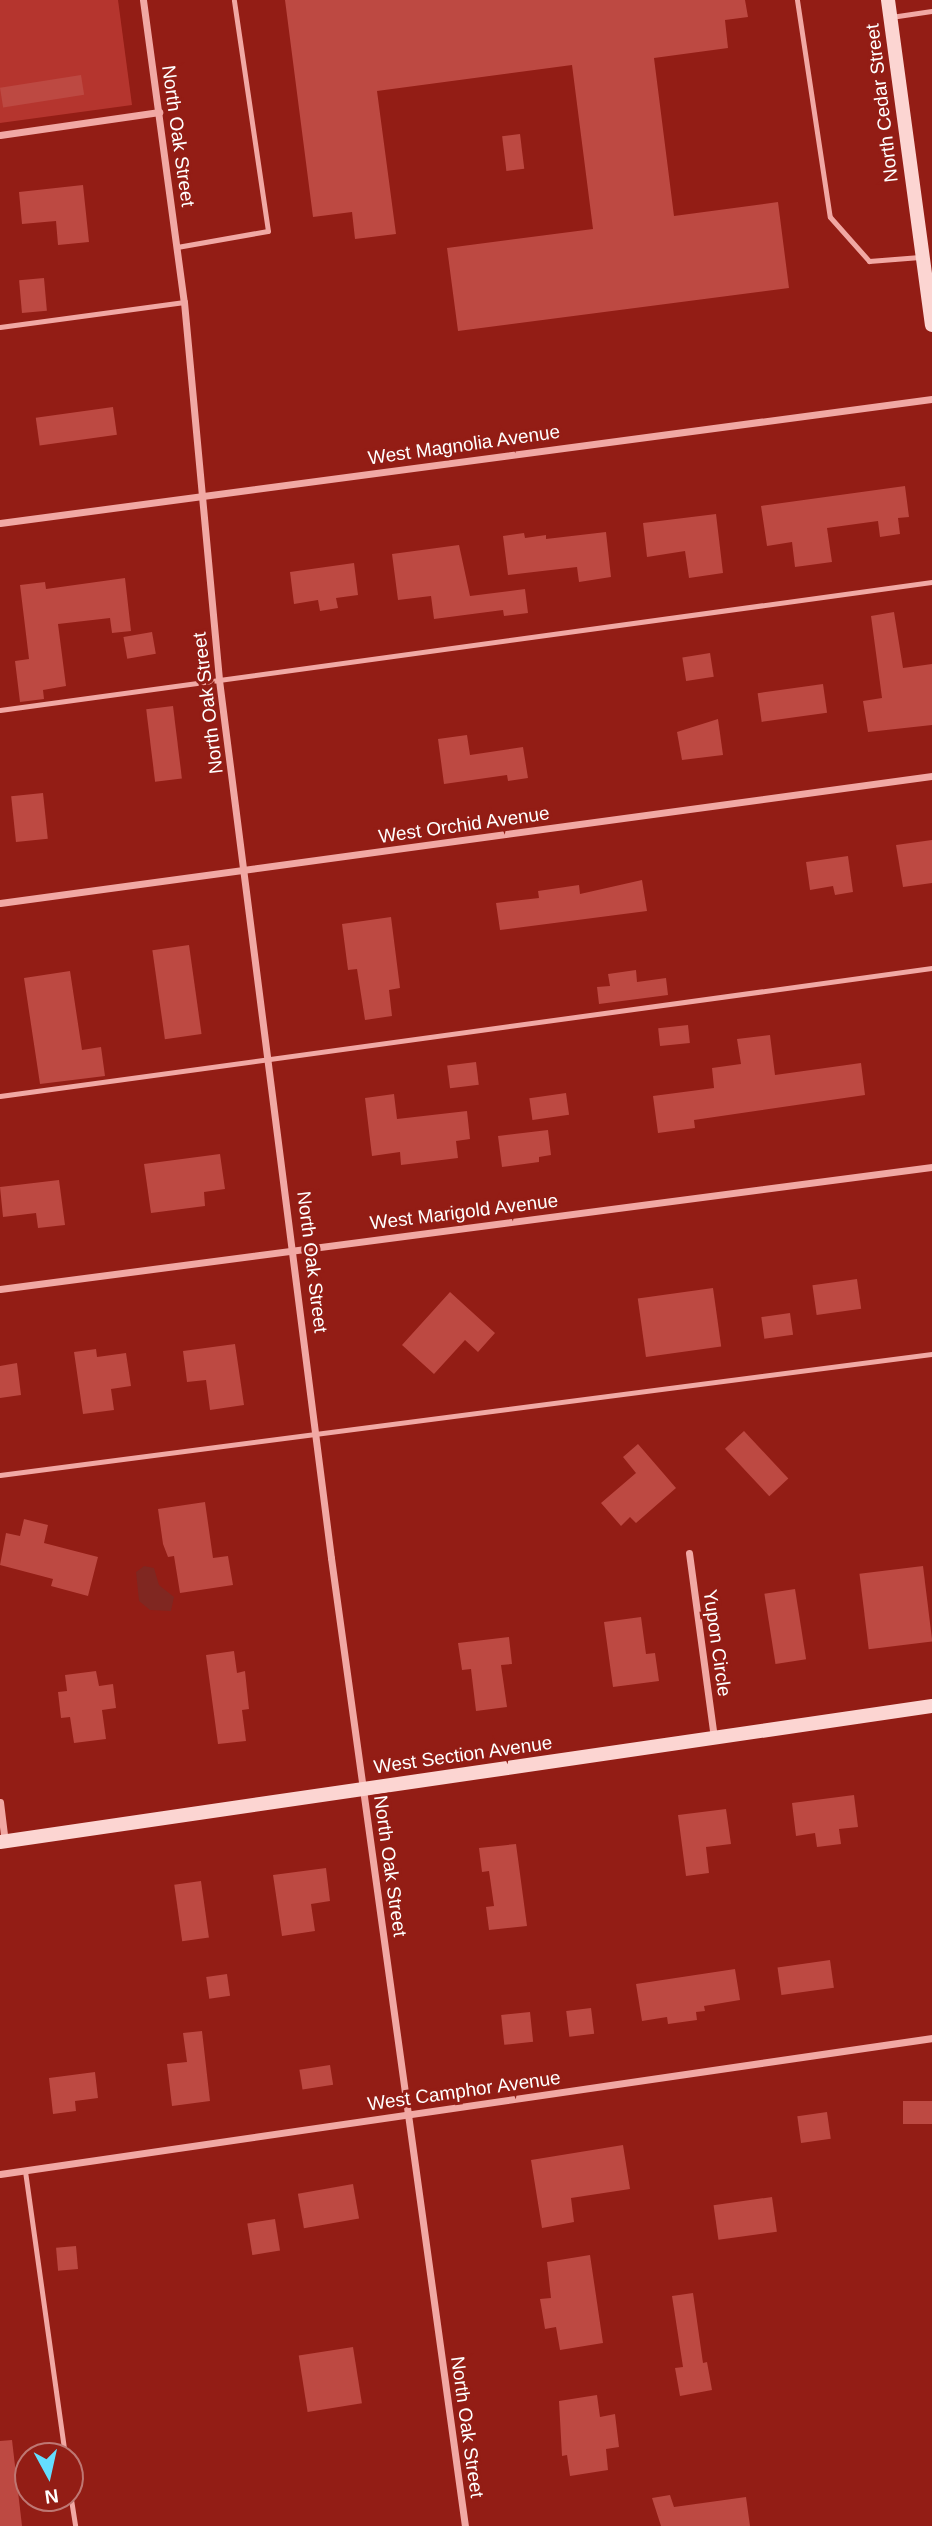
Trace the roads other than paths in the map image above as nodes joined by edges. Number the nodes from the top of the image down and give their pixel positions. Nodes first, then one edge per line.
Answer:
1 (143, 0) edge
2 (234, 0) edge
3 (797, 0) edge
4 (888, 0) edge
5 (932, 11) edge
6 (891, 17) junction
7 (159, 112) junction
8 (0, 135) edge
9 (177, 247) junction
10 (922, 257) junction
11 (929, 280) edge
12 (184, 302) junction
13 (932, 325) edge
14 (0, 327) edge
15 (932, 398) edge
16 (203, 496) junction
17 (0, 523) edge
18 (932, 582) edge
19 (219, 680) junction
20 (0, 710) edge
21 (932, 776) edge
22 (244, 871) junction
23 (0, 903) edge
24 (932, 968) edge
25 (269, 1061) junction
26 (0, 1096) edge
27 (932, 1167) edge
28 (294, 1251) junction
29 (0, 1289) edge
30 (932, 1354) edge
31 (318, 1433) junction
32 (0, 1475) edge
33 (689, 1553) dead end
34 (932, 1706) edge
35 (714, 1738) junction
36 (363, 1789) junction
37 (0, 1802) edge
38 (2, 1841) edge
39 (932, 2038) edge
40 (408, 2116) junction
41 (25, 2171) junction
42 (0, 2174) edge
43 (63, 2442) edge
44 (465, 2526) edge

1 - 7 street, North Oak Street
2 - 9 lane
3 - 10 lane
4 - 6 street, North Cedar Street
5 - 6 lane
6 - 10 street, North Cedar Street
7 - 8 street
7 - 9 street, North Oak Street
9 - 12 street, North Oak Street
10 - 11 street, North Cedar Street
11 - 13 street, North Cedar Street
12 - 14 lane
12 - 16 street, North Oak Street
15 - 16 street, West Magnolia Avenue
16 - 17 street, West Magnolia Avenue
16 - 19 street, North Oak Street
18 - 19 lane
19 - 20 lane
19 - 22 street, North Oak Street
21 - 22 street, West Orchid Avenue
22 - 23 street, West Orchid Avenue
22 - 25 street, North Oak Street
24 - 25 lane
25 - 26 lane
25 - 28 street, North Oak Street
27 - 28 street, West Marigold Avenue
28 - 29 street, West Marigold Avenue
28 - 31 street, North Oak Street
30 - 31 lane
31 - 32 lane
31 - 36 street, North Oak Street
33 - 35 street, Yupon Circle
34 - 35 street, West Section Avenue
35 - 36 street, West Section Avenue
36 - 38 street, West Section Avenue
36 - 40 street, North Oak Street
37 - 38 street
39 - 40 street, West Camphor Avenue
40 - 41 street, West Camphor Avenue
40 - 44 street, North Oak Street
41 - 42 street, West Camphor Avenue
41 - 43 lane

